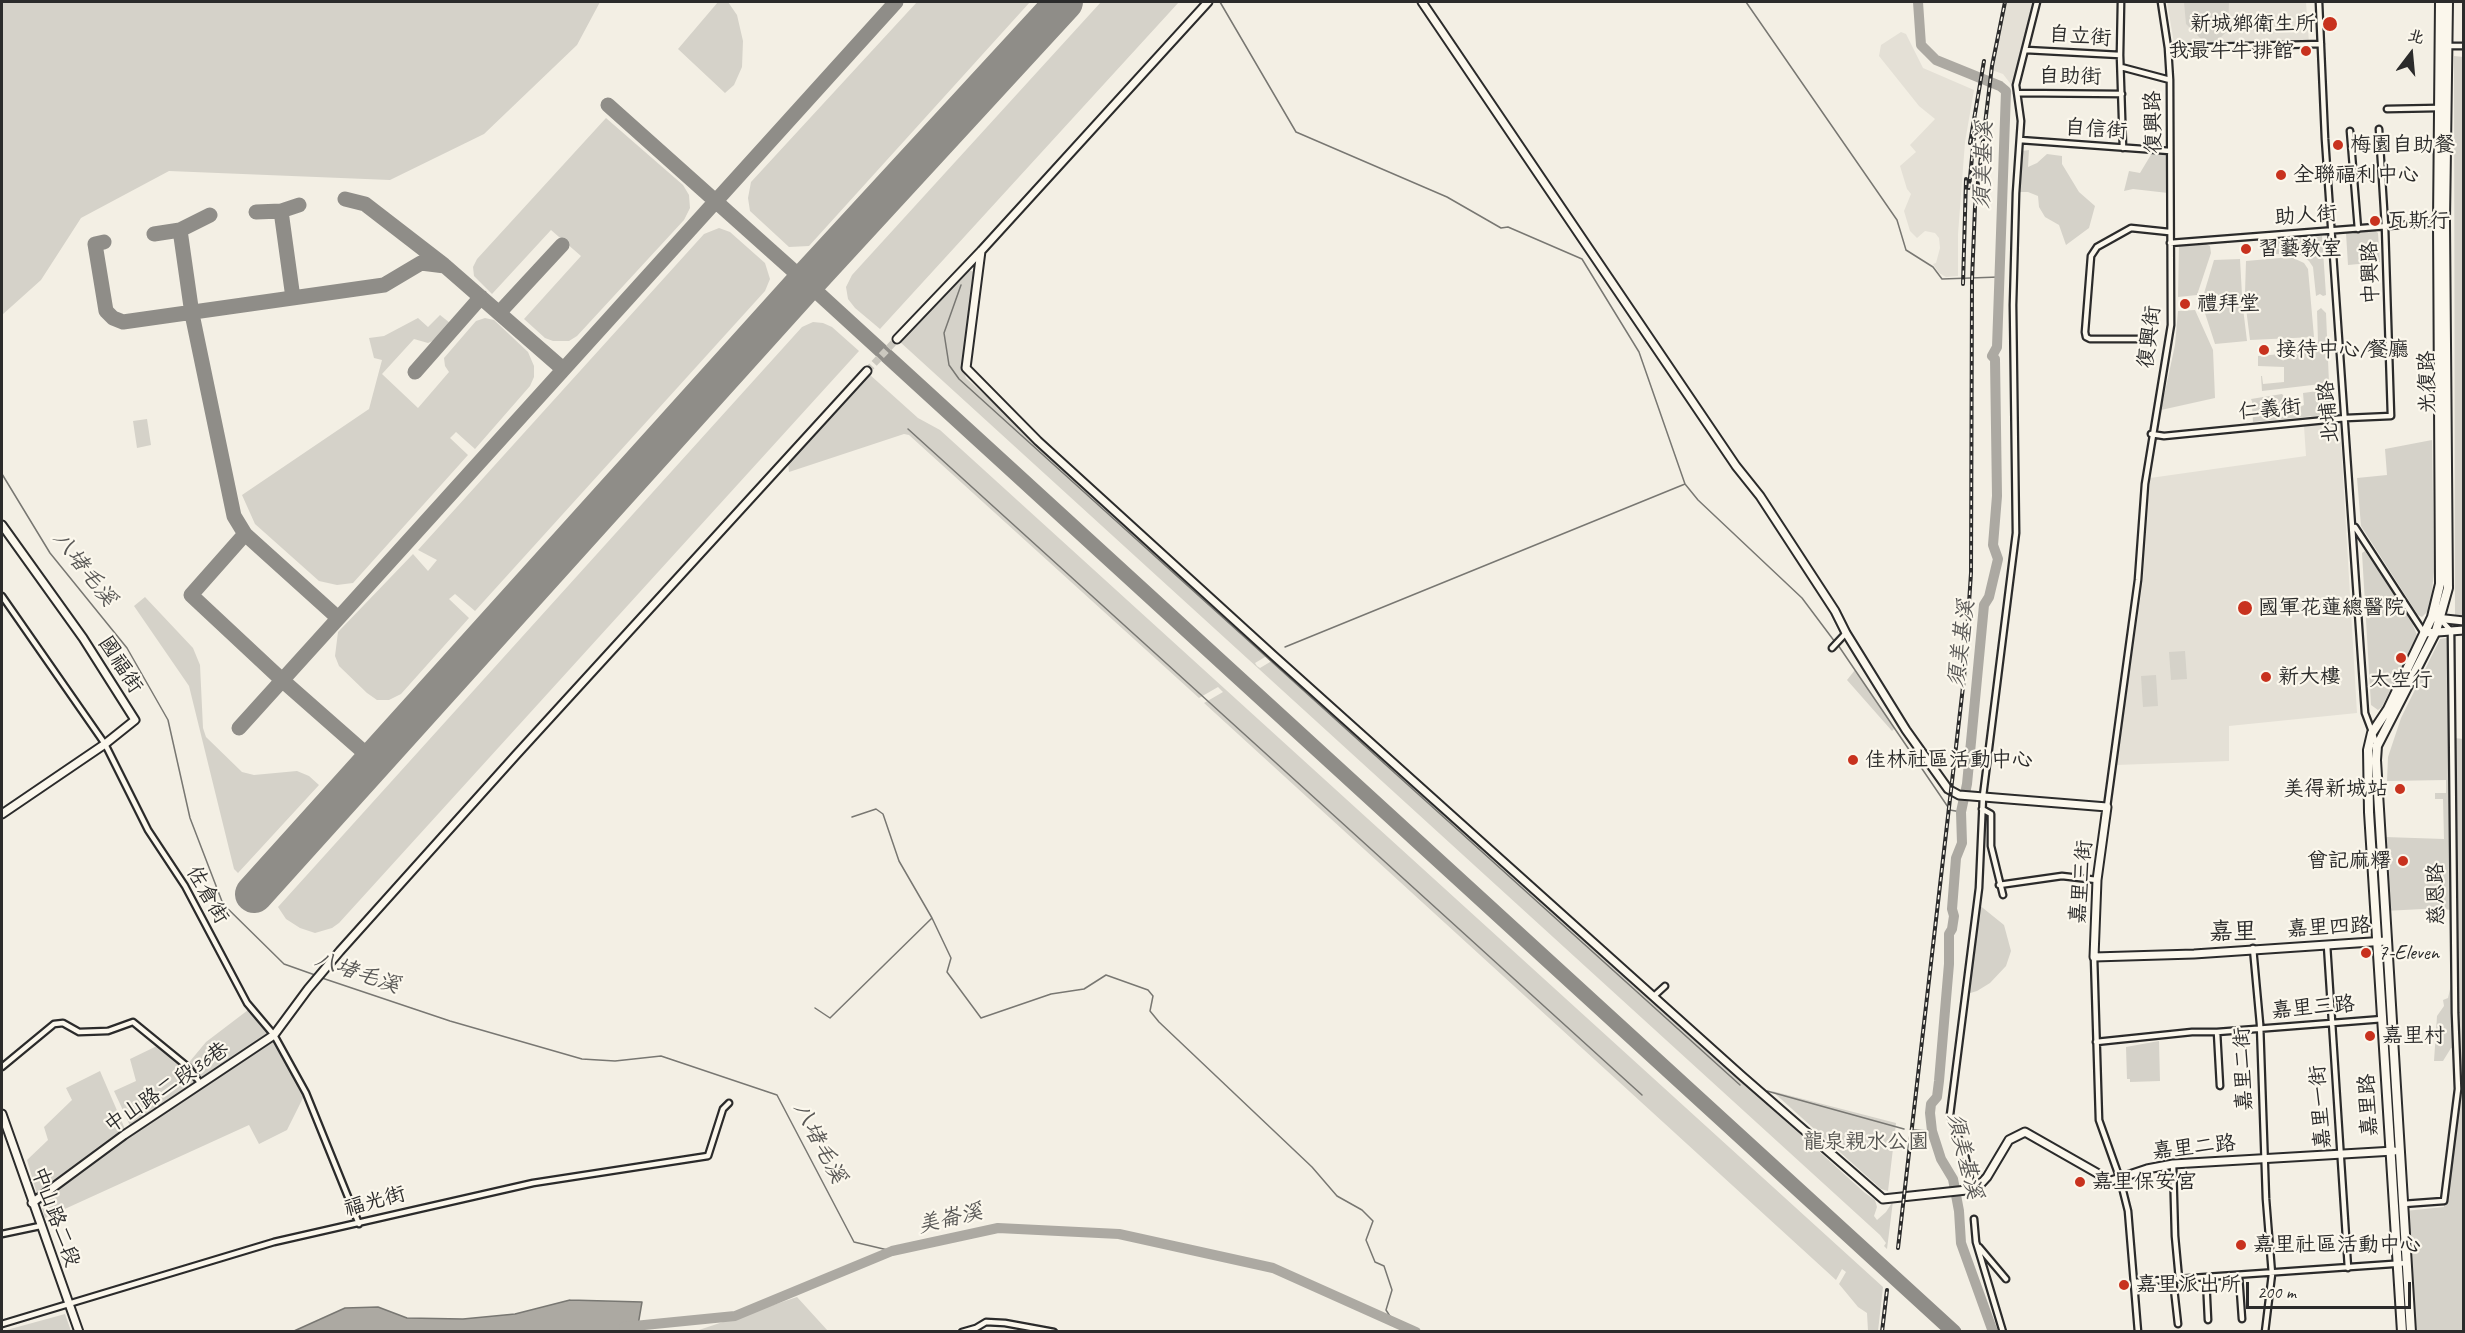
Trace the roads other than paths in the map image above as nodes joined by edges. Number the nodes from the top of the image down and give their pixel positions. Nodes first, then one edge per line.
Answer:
1 (1208, 2) edge
2 (1422, 2) edge
3 (2037, 2) edge
4 (2121, 2) edge
5 (2161, 2) edge
6 (2319, 2) edge
7 (2440, 2) edge
8 (2448, 2) edge
9 (2321, 45) junction
10 (2444, 46) junction
11 (2463, 46) edge
12 (2168, 48) junction
13 (2026, 51) junction
14 (2120, 55) junction
15 (2121, 68) junction
16 (2170, 80) junction
17 (2017, 93) junction
18 (2122, 94) junction
19 (2438, 108) junction
20 (2387, 109) dead end
21 (2379, 129) dead end
22 (2350, 131) dead end
23 (2020, 140) junction
24 (2123, 148) junction
25 (2170, 151) junction
26 (2441, 222) junction
27 (2385, 226) junction
28 (2358, 229) junction
29 (2332, 230) junction
30 (2169, 232) junction
31 (2170, 243) junction
32 (981, 251) junction
33 (897, 339) tunnel mouth
34 (2147, 339) dead end
35 (867, 371) tunnel mouth
36 (2391, 417) joint
37 (2346, 418) junction
38 (2151, 434) junction
39 (2354, 524) junction
40 (2, 525) edge
41 (2, 596) edge
42 (2432, 617) junction
43 (2441, 620) junction
44 (2463, 621) edge
45 (2463, 630) edge
46 (2436, 631) junction
47 (2451, 631) junction
48 (1846, 633) junction
49 (2424, 633) junction
50 (1832, 648) dead end
51 (2372, 733) junction
52 (105, 744) junction
53 (2377, 746) junction
54 (1983, 796) junction
55 (2106, 807) junction
56 (1982, 808) junction
57 (2, 814) edge
58 (2097, 880) junction
59 (1999, 885) junction
60 (2003, 895) dead end
61 (2382, 942) junction
62 (2327, 945) junction
63 (2253, 948) junction
64 (2094, 957) junction
65 (1665, 986) dead end
66 (1654, 996) junction
67 (2386, 1018) junction
68 (2332, 1023) junction
69 (2260, 1029) junction
70 (2217, 1032) junction
71 (274, 1035) junction
72 (2096, 1042) junction
73 (2, 1067) edge
74 (201, 1084) junction
75 (2220, 1086) dead end
76 (729, 1103) dead end
77 (2, 1114) edge
78 (2394, 1150) junction
79 (2341, 1153) junction
80 (2265, 1158) junction
81 (2173, 1164) junction
82 (2120, 1179) junction
83 (1968, 1189) junction
84 (32, 1203) junction
85 (2403, 1204) junction
86 (1974, 1219) dead end
87 (359, 1224) junction
88 (40, 1226) junction
89 (2, 1234) edge
90 (1976, 1242) junction
91 (2403, 1264) junction
92 (2349, 1268) junction
93 (2272, 1274) junction
94 (2239, 1276) junction
95 (2206, 1278) junction
96 (2006, 1279) dead end
97 (2176, 1280) junction
98 (2134, 1282) junction
99 (69, 1302) junction
100 (2242, 1319) dead end
101 (2208, 1320) dead end
102 (2, 1324) edge
103 (2178, 1324) dead end
104 (78, 1332) edge
105 (962, 1332) edge
106 (1054, 1332) edge
107 (2003, 1332) edge
108 (2138, 1332) edge
109 (2265, 1332) edge
110 (2402, 1332) edge
111 (2411, 1332) edge

1 - 32 street
2 - 48 street
3 - 13 street
4 - 14 street
5 - 12 street, 復興路
6 - 9 street, 北埔路
7 - 10 main road, 光復路
8 - 10 main road, 光復路
9 - 12 street
9 - 29 street, 北埔路
10 - 11 street
10 - 19 main road, 光復路
10 - 26 main road, 光復路
12 - 16 street, 復興路
13 - 14 street, 自立街
13 - 17 street
14 - 15 street, 自立街
15 - 16 street
15 - 18 street, 自立街
16 - 25 street, 復興路
17 - 18 street, 自助街
17 - 23 street
18 - 24 street, 自立街
19 - 20 street
19 - 26 main road, 光復路
21 - 27 street, 中興路
22 - 28 street
23 - 24 street, 自信街
23 - 54 street
24 - 25 street, 自信街
25 - 30 street, 復興路
26 - 27 street, 助人街
26 - 42 main road, 光復路
26 - 43 main road, 光復路
27 - 28 street, 助人街
27 - 36 street, 中興路
28 - 29 street, 助人街
29 - 31 street, 助人街
29 - 37 street, 北埔路
30 - 31 street, 復興路
30 - 34 street
31 - 38 street, 復興街
32 - 33 street
32 - 66 street
35 - 71 street, 中山路二段36巷
36 - 37 street, 仁義街
37 - 38 street, 仁義街
37 - 39 street, 北埔路
38 - 55 street, 嘉里三街
39 - 49 street
39 - 51 street, 北埔路
40 - 52 street, 國福街
41 - 52 street, 佐倉街
42 - 43 street
42 - 49 main road, 光復路
43 - 44 street
43 - 46 main road, 光復路
43 - 47 street
45 - 47 street
46 - 47 street
46 - 49 street
46 - 53 main road, 光復路
47 - 85 street, 慈恩路
48 - 50 street
48 - 54 street
49 - 51 main road, 光復路
51 - 53 street, 北埔路
51 - 61 main road, 嘉里路
52 - 57 street, 國福街
52 - 71 street, 佐倉街
53 - 61 main road, 嘉里路
54 - 55 street
54 - 56 street
55 - 58 street, 嘉里三街
56 - 59 street
56 - 83 street
58 - 59 street
58 - 64 street, 嘉里三街
59 - 60 street
61 - 62 street, 嘉里四路
61 - 67 main road, 嘉里路
62 - 63 street, 嘉里四路
62 - 68 street, 嘉里一街
63 - 64 street, 嘉里四路
63 - 69 street, 嘉里二街
64 - 72 street, 嘉里三街
65 - 66 street
66 - 83 street
67 - 68 street, 嘉里三路
67 - 78 main road, 嘉里路
68 - 69 street, 嘉里三路
68 - 79 street, 嘉里一街
69 - 70 street, 嘉里三路
69 - 80 street, 嘉里二街
70 - 72 street, 嘉里三路
70 - 75 street
71 - 74 street, 中山路二段36巷
71 - 87 street, 佐倉街
72 - 82 street, 嘉里三街
73 - 74 street
74 - 84 street, 中山路二段36巷
76 - 87 street, 福光街
77 - 84 street, 中山路二段
78 - 79 street, 嘉里二路
78 - 85 main road, 嘉里路
78 - 91 main road, 嘉里路
79 - 80 street, 嘉里二路
79 - 92 street, 嘉里一街
80 - 81 street, 嘉里二路
80 - 93 street, 嘉里二街
81 - 82 street, 嘉里二路
81 - 97 street
82 - 83 street
82 - 98 street, 嘉里三街
84 - 88 street, 中山路二段
85 - 91 main road, 嘉里路
86 - 90 street
87 - 99 street, 福光街
88 - 89 street
88 - 99 street, 中山路二段
90 - 96 street
90 - 107 street
91 - 92 street
91 - 110 main road, 嘉里路
91 - 111 main road, 嘉里路
92 - 93 street
93 - 94 street
93 - 109 street, 嘉里二街
94 - 95 street
94 - 100 street
95 - 97 street
95 - 101 street
97 - 98 street
97 - 103 street
98 - 108 street, 嘉里三街
99 - 102 street, 福光街
99 - 104 street, 中山路二段
105 - 106 street

